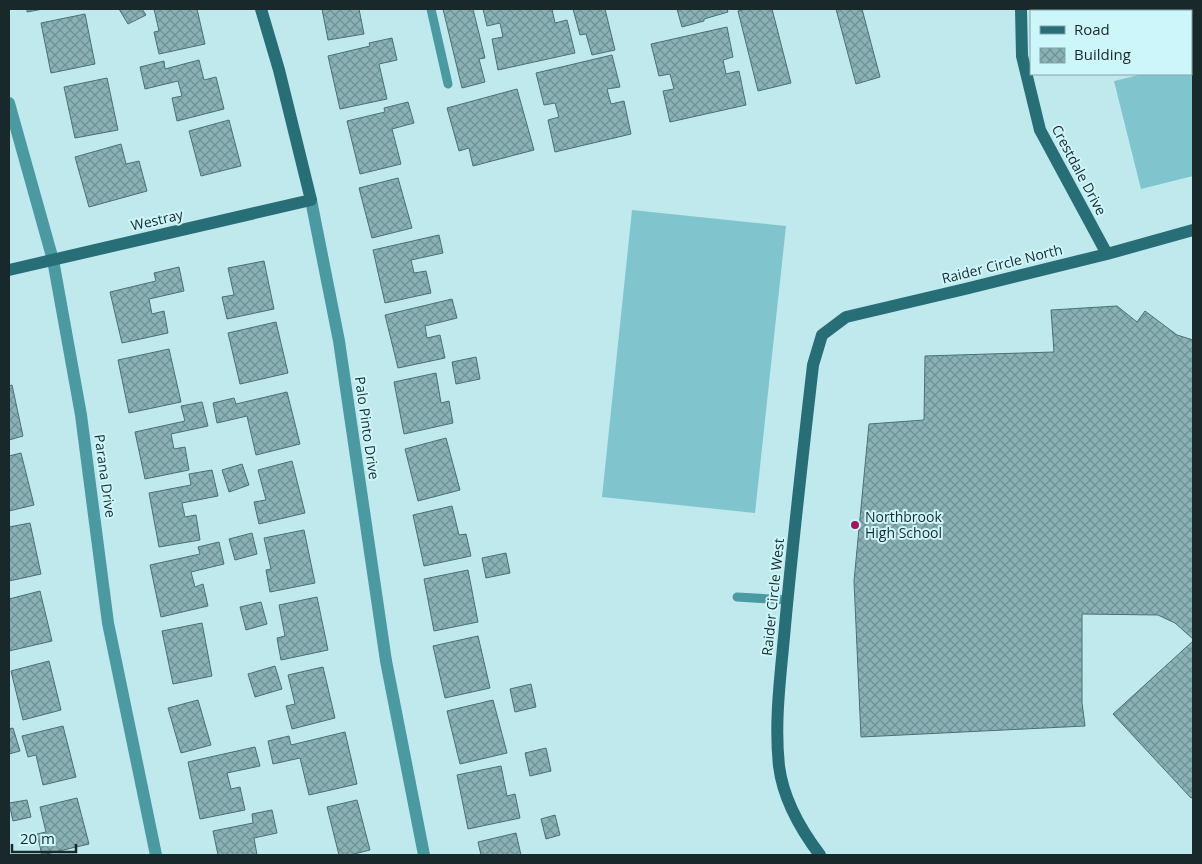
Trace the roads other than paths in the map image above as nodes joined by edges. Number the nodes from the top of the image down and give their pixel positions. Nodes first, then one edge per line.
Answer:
1 (261, 9) edge
2 (431, 9) edge
3 (1020, 9) edge
4 (448, 84) dead end
5 (9, 103) edge
6 (311, 200) junction
7 (1193, 230) edge
8 (1106, 254) junction
9 (53, 260) junction
10 (9, 270) edge
11 (822, 335) joint
12 (737, 597) dead end
13 (787, 600) junction
14 (156, 855) edge
15 (424, 855) edge
16 (820, 855) edge

1 - 6 street, Palo Pinto Drive
2 - 4 lane
3 - 8 street, Crestdale Drive
5 - 9 street, Parana Drive
6 - 9 street, Westray
6 - 15 street, Palo Pinto Drive
7 - 8 street, Raider Circle North
8 - 11 street, Raider Circle North
9 - 10 street, Westray
9 - 14 street, Parana Drive
11 - 13 street, Raider Circle West
12 - 13 lane
13 - 16 street, Raider Circle West

